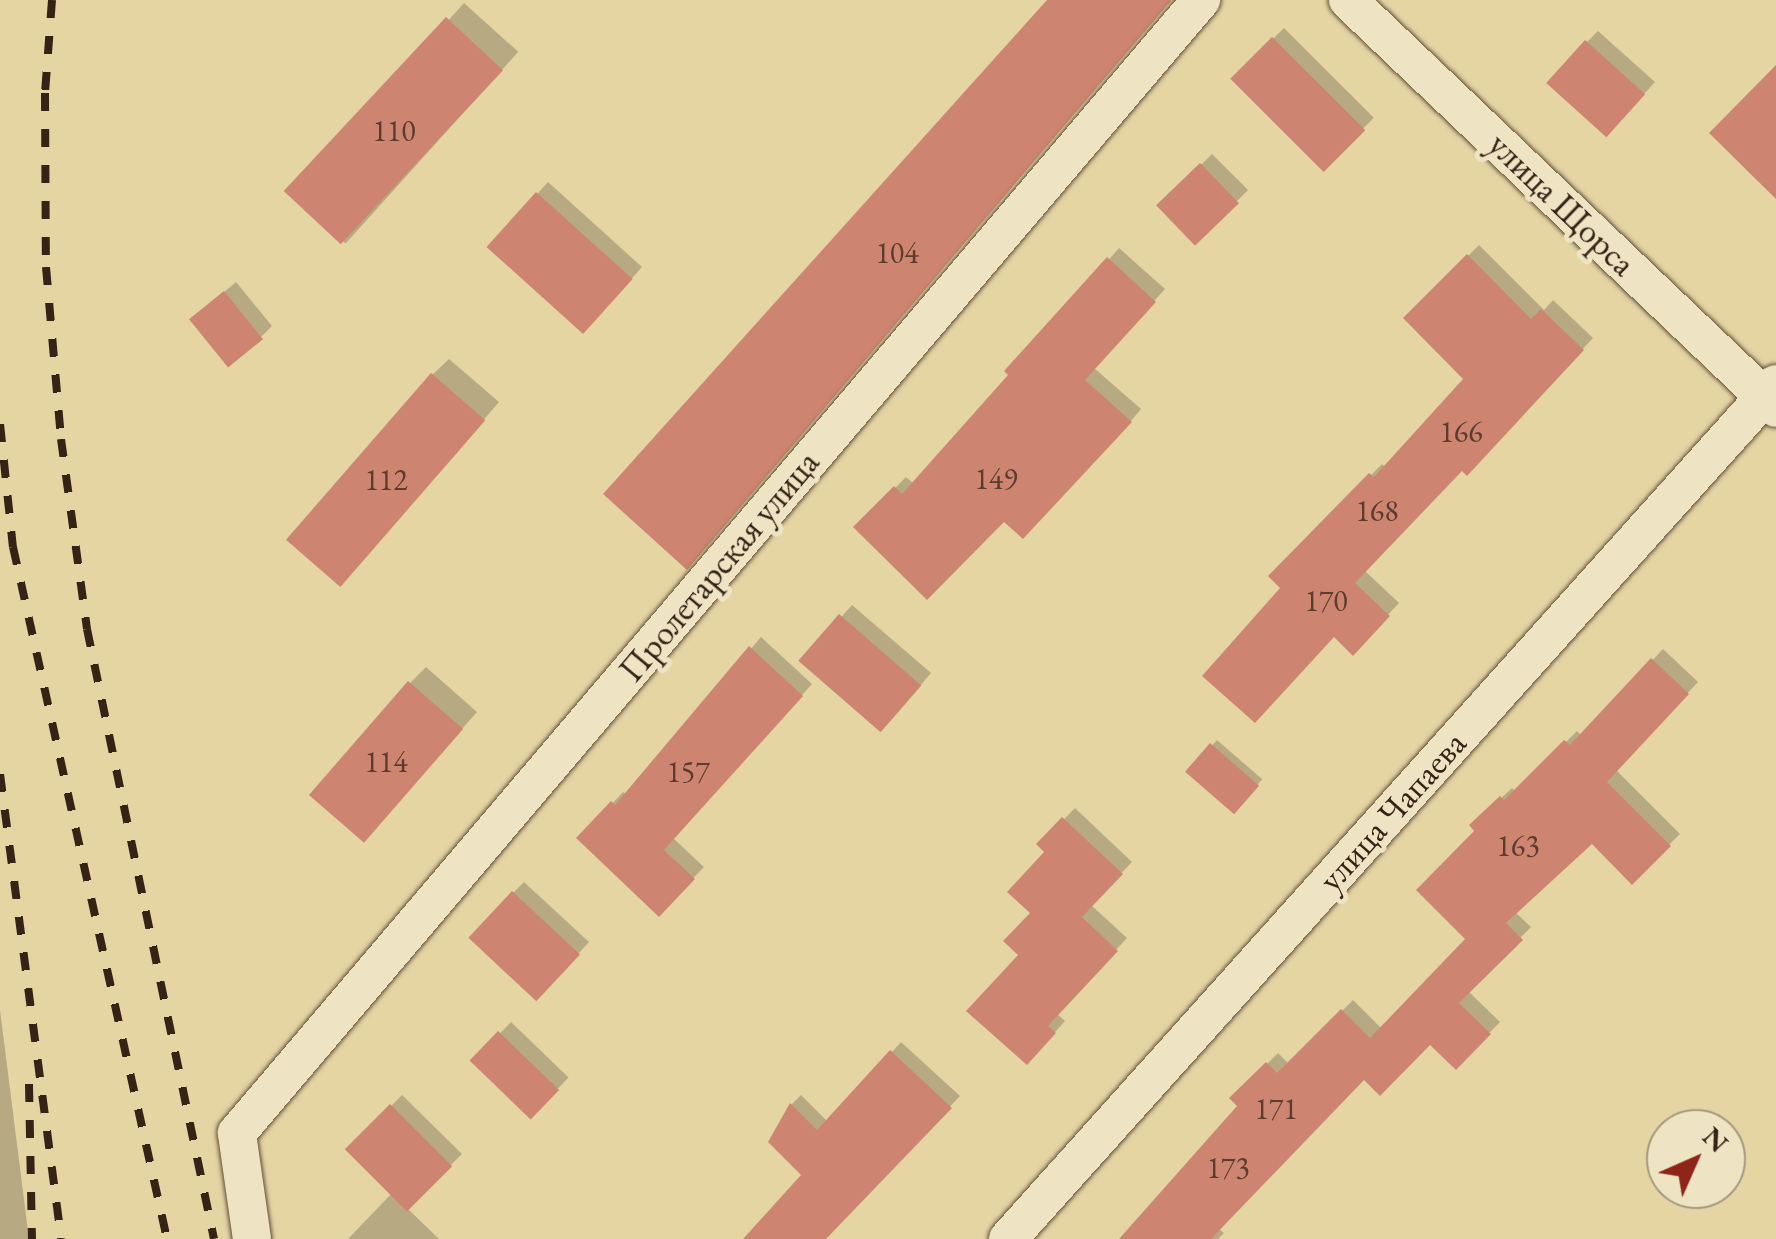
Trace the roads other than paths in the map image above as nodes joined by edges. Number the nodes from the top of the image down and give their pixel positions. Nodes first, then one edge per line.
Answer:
1 (1200, 0) edge
2 (1348, 0) edge
3 (1772, 396) edge
4 (252, 1239) edge
5 (1008, 1239) edge

1 - 4 street, Пролетарская улица
2 - 3 street, улица Щорса
3 - 5 street, улица Чапаева

